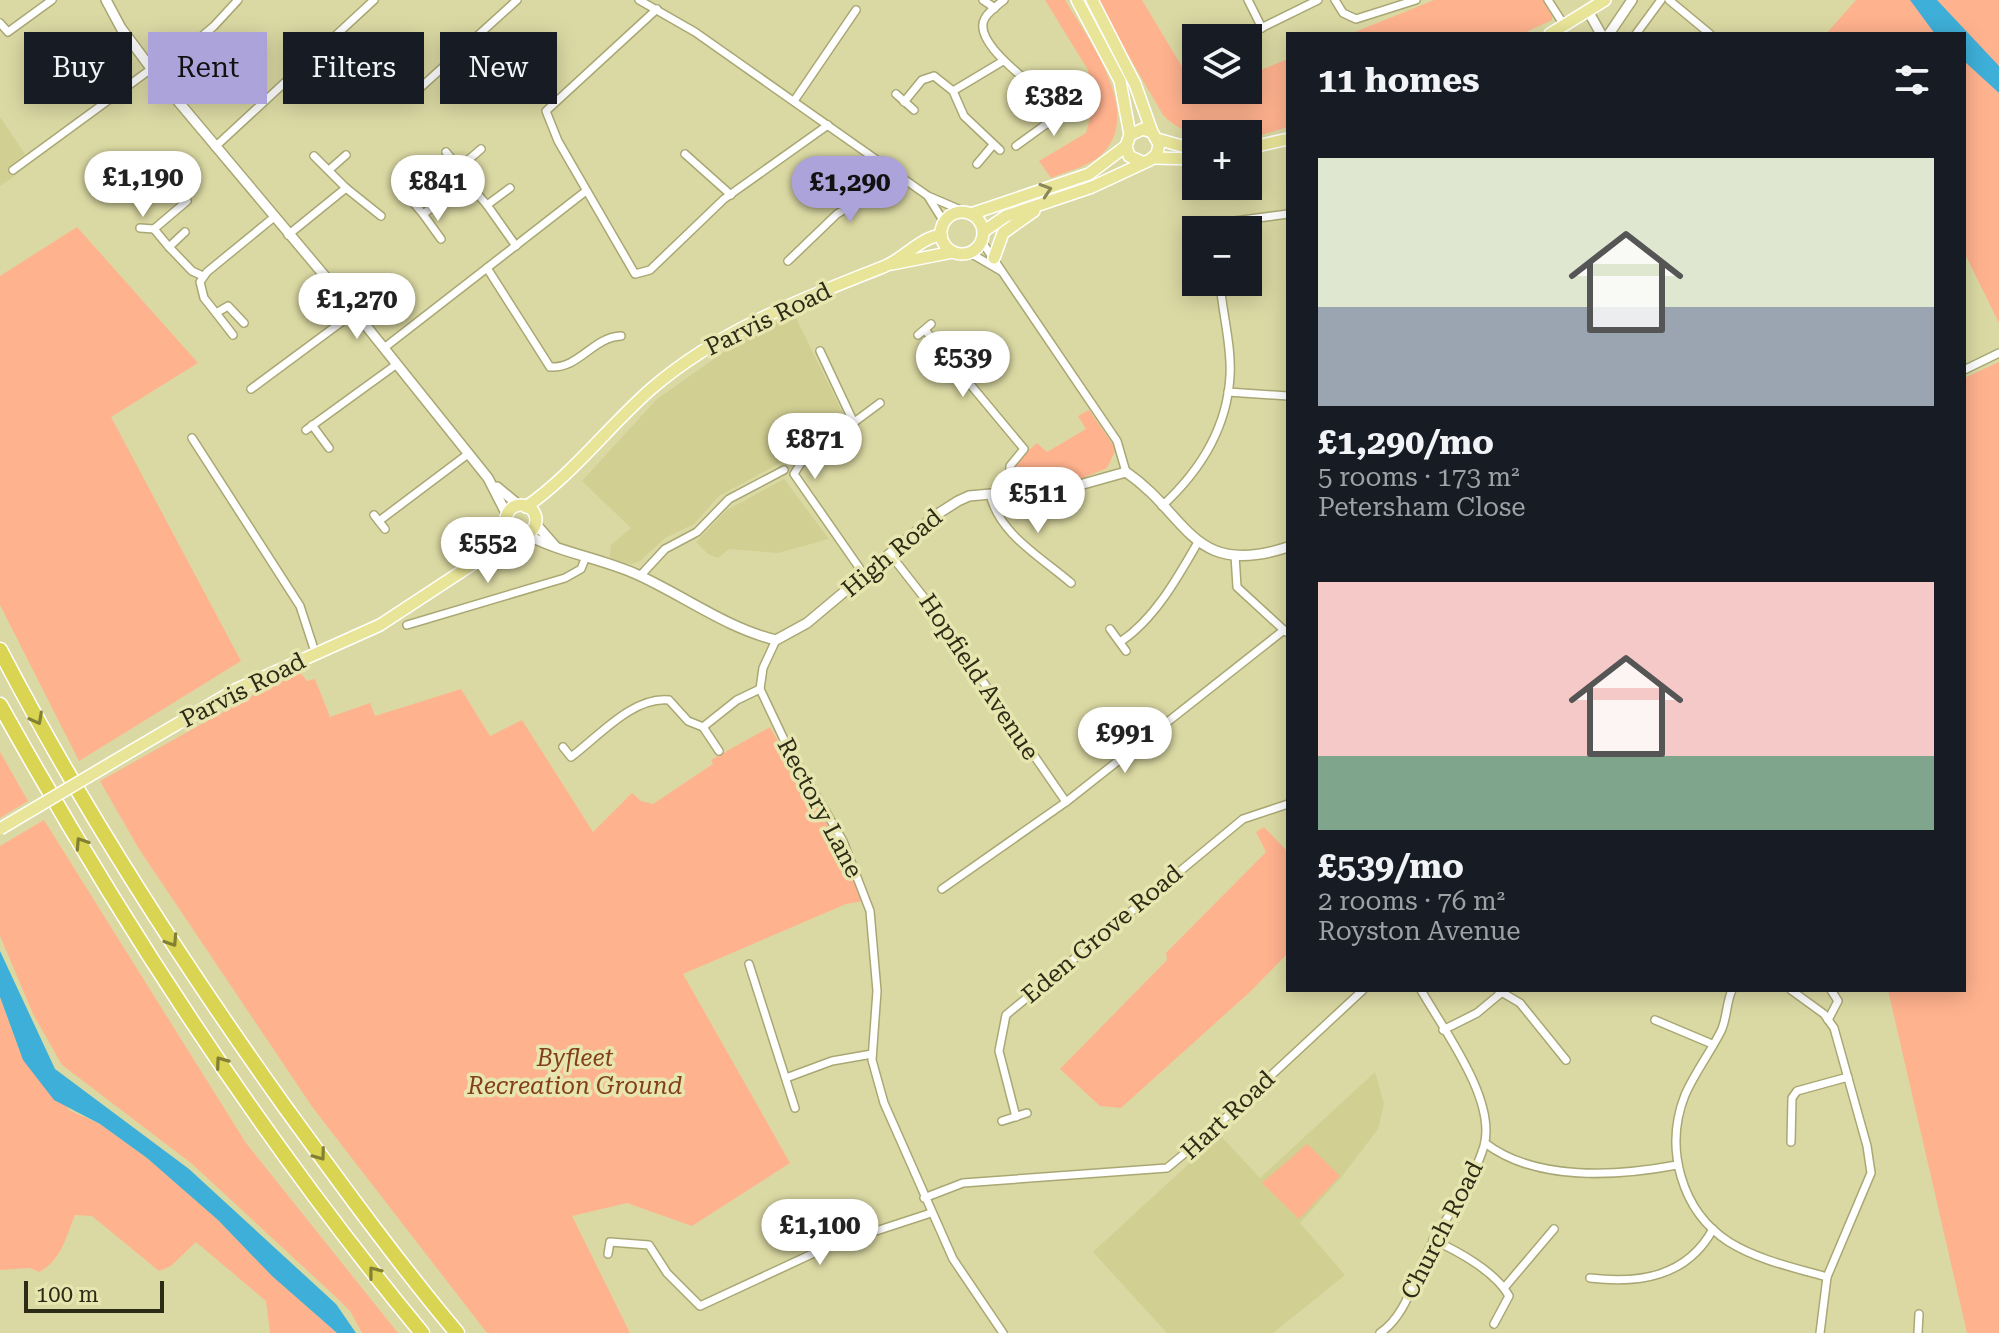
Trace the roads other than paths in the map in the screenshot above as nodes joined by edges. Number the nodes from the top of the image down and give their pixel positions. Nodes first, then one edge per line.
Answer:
1 (52, 0) edge
2 (106, 0) edge
3 (238, 0) edge
4 (374, 0) edge
5 (517, 0) edge
6 (639, 0) edge
7 (983, 0) edge
8 (1004, 0) edge
9 (1077, 0) edge
10 (1092, 0) edge
11 (1248, 0) edge
12 (1318, 0) edge
13 (1335, 0) edge
14 (1416, 0) edge
15 (1548, 0) edge
16 (1605, 0) edge
17 (1632, 0) edge
18 (1661, 0) edge
19 (1669, 0) edge
20 (995, 8) junction
21 (657, 9) junction
22 (856, 10) dead end
23 (1588, 11) junction
24 (0, 23) edge
25 (1260, 24) edge
26 (1564, 25) junction
27 (1262, 28) edge
28 (206, 32) edge
29 (339, 32) edge
30 (1553, 32) edge
31 (1600, 32) edge
32 (1610, 32) edge
33 (1637, 32) edge
34 (1708, 32) edge
35 (1003, 61) junction
36 (148, 65) edge
37 (148, 76) edge
38 (283, 84) edge
39 (424, 87) edge
40 (953, 91) junction
41 (896, 94) dead end
42 (794, 101) junction
43 (904, 102) junction
44 (179, 104) edge
45 (1080, 109) dead end
46 (914, 110) dead end
47 (1056, 120) junction
48 (828, 125) junction
49 (1155, 136) junction
50 (1286, 139) edge
51 (1128, 140) junction
52 (1182, 145) edge
53 (1262, 145) edge
54 (1016, 146) dead end
55 (215, 147) junction
56 (481, 149) dead end
57 (446, 152) dead end
58 (685, 154) dead end
59 (346, 155) dead end
60 (314, 156) dead end
61 (1182, 159) edge
62 (1148, 160) junction
63 (977, 164) dead end
64 (459, 168) junction
65 (13, 170) dead end
66 (329, 170) junction
67 (895, 174) junction
68 (468, 183) junction
69 (346, 188) junction
70 (510, 188) dead end
71 (586, 191) junction
72 (731, 195) junction
73 (928, 196) junction
74 (187, 201) dead end
75 (412, 201) dead end
76 (487, 205) junction
77 (1042, 207) junction
78 (967, 212) junction
79 (423, 214) junction
80 (1286, 214) edge
81 (381, 216) dead end
82 (273, 218) junction
83 (1262, 219) edge
84 (140, 228) dead end
85 (154, 229) junction
86 (942, 229) junction
87 (185, 232) dead end
88 (288, 235) junction
89 (983, 236) junction
90 (441, 239) dead end
91 (516, 246) junction
92 (169, 247) junction
93 (953, 252) junction
94 (970, 253) junction
95 (994, 258) junction
96 (788, 261) dead end
97 (892, 264) junction
98 (487, 268) junction
99 (1003, 272) junction
100 (203, 276) junction
101 (1222, 296) edge
102 (355, 312) junction
103 (216, 313) junction
104 (244, 323) dead end
105 (925, 330) dead end
106 (233, 335) dead end
107 (621, 336) dead end
108 (384, 348) junction
109 (820, 351) dead end
110 (1999, 353) edge
111 (397, 364) junction
112 (1966, 369) edge
113 (253, 375) dead end
114 (259, 384) junction
115 (251, 389) dead end
116 (1228, 392) junction
117 (1286, 396) edge
118 (880, 403) dead end
119 (854, 423) junction
120 (192, 438) dead end
121 (329, 448) dead end
122 (468, 454) junction
123 (784, 470) dead end
124 (1126, 472) junction
125 (491, 482) junction
126 (1009, 493) junction
127 (990, 494) junction
128 (1162, 506) junction
129 (529, 513) junction
130 (507, 520) junction
131 (385, 529) dead end
132 (521, 534) junction
133 (1198, 542) junction
134 (1286, 547) edge
135 (557, 548) junction
136 (487, 553) junction
137 (890, 554) junction
138 (1235, 555) junction
139 (585, 559) junction
140 (1066, 565) dead end
141 (1059, 573) junction
142 (640, 576) junction
143 (865, 576) junction
144 (1071, 583) dead end
145 (407, 625) dead end
146 (1110, 629) dead end
147 (1286, 632) edge
148 (776, 640) junction
149 (1120, 642) junction
150 (0, 650) edge
151 (1126, 651) dead end
152 (315, 652) junction
153 (760, 689) junction
154 (0, 705) edge
155 (703, 727) junction
156 (563, 747) dead end
157 (719, 751) dead end
158 (1066, 802) junction
159 (1286, 805) edge
160 (0, 829) edge
161 (942, 889) dead end
162 (749, 964) dead end
163 (1361, 992) edge
164 (1422, 992) edge
165 (1500, 992) edge
166 (1732, 992) edge
167 (1794, 992) edge
168 (1832, 992) edge
169 (1655, 1020) dead end
170 (1828, 1020) junction
171 (1443, 1030) junction
172 (1563, 1038) dead end
173 (1712, 1044) junction
174 (1554, 1045) junction
175 (872, 1054) junction
176 (1566, 1060) dead end
177 (1848, 1077) junction
178 (786, 1078) junction
179 (795, 1108) dead end
180 (1027, 1113) dead end
181 (1016, 1117) junction
182 (1002, 1121) dead end
183 (1791, 1132) junction
184 (1802, 1132) dead end
185 (1791, 1142) dead end
186 (1485, 1143) junction
187 (1677, 1165) junction
188 (924, 1198) junction
189 (931, 1213) junction
190 (1554, 1229) dead end
191 (1713, 1229) junction
192 (1433, 1240) junction
193 (608, 1254) dead end
194 (1827, 1277) junction
195 (1590, 1278) dead end
196 (1504, 1288) junction
197 (1919, 1314) dead end
198 (1494, 1324) dead end
199 (422, 1333) edge
200 (457, 1333) edge
201 (1003, 1333) edge
202 (1380, 1333) edge
203 (1820, 1333) edge
204 (1918, 1333) edge

1 - 24 street
2 - 36 street
3 - 28 street
4 - 29 street
5 - 39 street
6 - 21 street
7 - 20 street
8 - 20 street
9 - 51 main road
10 - 49 main road
11 - 25 street
12 - 27 street
13 - 14 street
15 - 26 street
16 - 23 main road
17 - 32 street
18 - 33 street
19 - 34 street
20 - 35 street
21 - 42 street
21 - 71 street
22 - 42 street
23 - 26 main road
23 - 31 street
26 - 30 main road
35 - 40 street
35 - 47 street
37 - 65 street
38 - 55 street
40 - 43 street
40 - 63 street
41 - 43 street
42 - 48 street
43 - 46 street
44 - 55 street
45 - 47 street
47 - 54 street
48 - 67 street
48 - 72 street
49 - 51 main road
49 - 52 main road
49 - 62 main road
50 - 53 main road
51 - 62 main road
78 -> 51 main road
55 - 82 street
56 - 64 street
57 - 64 street
58 - 72 street
59 - 66 street
60 - 66 street
61 - 62 main road
62 - 77 main road
64 - 68 street
66 - 69 street
67 - 73 street
67 - 96 street
68 - 76 street
68 - 79 street
69 - 81 street
69 - 88 street
70 - 76 street
71 - 72 street
71 - 91 street
73 - 78 street
73 - 86 street
74 - 85 street
75 - 79 street
76 - 91 street
77 - 89 main road
77 - 95 main road
78 - 86 main road
78 - 89 main road
79 - 90 street
80 - 83 street
82 - 88 street
82 - 100 street
84 - 85 street
85 - 92 street
86 - 93 main road
86 - 97 main road, Parvis Road
87 - 92 street
88 - 102 street
89 - 94 main road
89 - 95 street
91 - 98 street
92 - 100 street
93 - 94 main road
93 - 97 main road, Parvis Road
94 - 99 street
95 - 99 street
97 - 129 main road, Parvis Road
98 - 107 street
98 - 108 street
99 - 124 street
100 - 103 street
101 - 116 street
102 - 108 street
102 - 114 street
103 - 104 street
103 - 106 street
105 - 126 street
108 - 111 street
109 - 119 street
110 - 112 street
111 - 121 street
111 - 122 street
113 - 114 street
114 - 115 street
116 - 117 street
116 - 128 street
118 - 119 street
119 - 143 street
120 - 152 street
122 - 125 street
122 - 131 street
123 - 142 street
124 - 126 street, High Road
124 - 128 street
125 - 129 street
125 - 130 street
126 - 127 street, High Road
127 - 137 street, High Road
127 - 141 street
128 - 133 street
129 - 130 main road, Parvis Road
129 - 132 main road, Parvis Road
129 - 135 street
130 - 132 main road
130 - 136 main road, Parvis Road
132 - 135 street
132 - 136 main road, Parvis Road
133 - 138 street
133 - 149 street
134 - 138 street
135 - 139 street
136 - 152 main road, Parvis Road
137 - 143 street, High Road
137 - 158 street, Hopfield Avenue
138 - 147 street
139 - 142 street
139 - 145 street
140 - 141 street
141 - 144 street
142 - 148 street
143 - 148 street, High Road
146 - 149 street
147 - 158 street
148 - 153 street
149 - 151 street
150 -> 200 highway
152 - 160 main road, Parvis Road, bridge
153 - 155 street
153 - 175 street, Rectory Lane
199 -> 154 highway
155 - 156 street
155 - 157 street
158 - 161 street
159 - 181 street, Eden Grove Road
162 - 178 street
163 - 188 street, Hart Road
164 - 171 street, Church Road
165 - 171 street
165 - 174 street
166 - 173 street
167 - 170 street
168 - 170 street
169 - 173 street
170 - 177 street
171 - 186 street, Church Road
172 - 174 street
173 - 187 street
174 - 176 street
175 - 178 street
175 - 188 street, Rectory Lane
177 - 183 street
177 - 194 street
178 - 179 street
180 - 181 street
181 - 182 street
183 - 184 street
183 - 185 street
186 - 187 street
186 - 192 street, Church Road
187 - 191 street
188 - 189 street, Rectory Lane
189 - 193 street
189 - 201 street, Rectory Lane
190 - 196 street
191 - 194 street
191 - 195 street
192 - 196 street
192 - 202 street, Church Road
194 - 203 street
196 - 198 street
197 - 204 street

